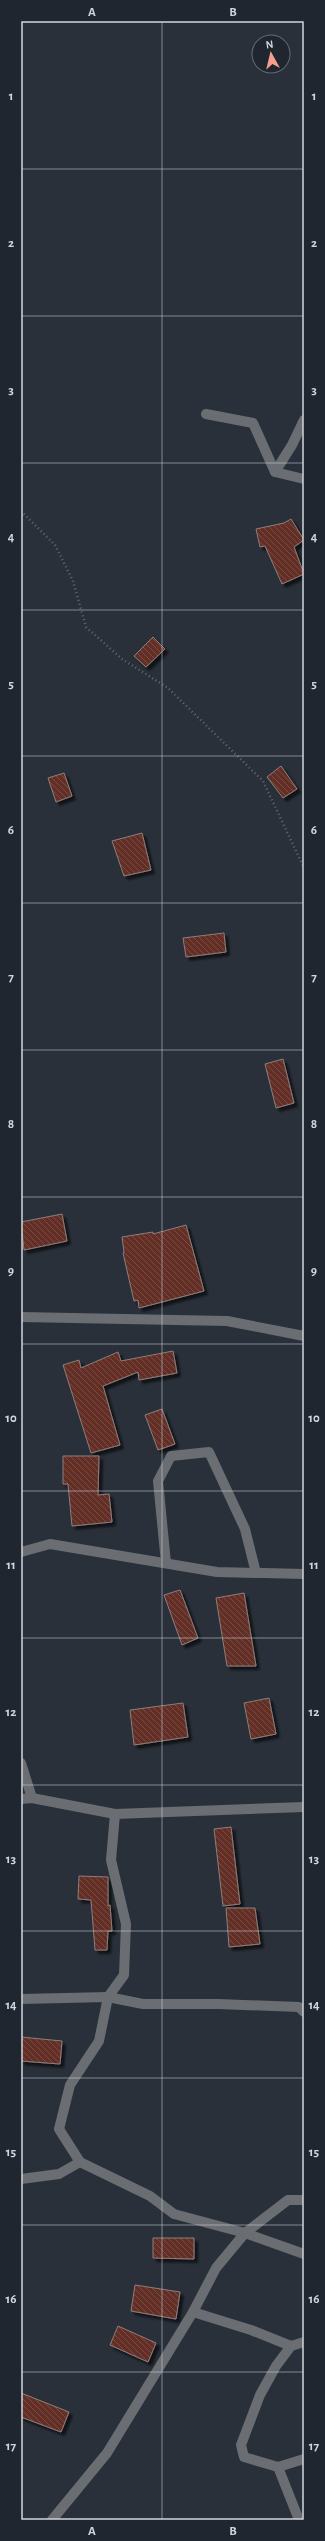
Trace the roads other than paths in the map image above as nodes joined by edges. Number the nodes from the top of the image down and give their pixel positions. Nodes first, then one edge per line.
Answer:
1 (206, 414) dead end
2 (304, 420) edge
3 (275, 472) junction
4 (304, 479) edge
5 (21, 1317) edge
6 (304, 1336) edge
7 (21, 1552) edge
8 (166, 1564) junction
9 (256, 1573) junction
10 (304, 1574) edge
11 (21, 1763) edge
12 (32, 1798) junction
13 (21, 1799) edge
14 (304, 1807) edge
15 (116, 1814) junction
16 (108, 1997) junction
17 (21, 1999) edge
18 (304, 2012) edge
19 (80, 2162) junction
20 (21, 2179) edge
21 (304, 2200) edge
22 (245, 2233) junction
23 (304, 2254) edge
24 (193, 2312) junction
25 (304, 2342) edge
26 (291, 2346) junction
27 (304, 2459) edge
28 (278, 2467) junction
29 (52, 2520) edge
30 (299, 2520) edge

1 - 3 street
2 - 3 street
3 - 4 street
5 - 6 street
7 - 8 street
8 - 9 street
8 - 9 street
9 - 10 street
11 - 12 street
12 - 13 street
12 - 15 street
14 - 15 street
15 - 16 street
16 - 17 street
16 - 18 street
16 - 19 street
19 - 20 street
19 - 22 street
21 - 22 street
22 - 23 street
22 - 24 street
24 - 26 street
24 - 29 street
25 - 26 street
26 - 28 street
27 - 28 street
28 - 30 street

